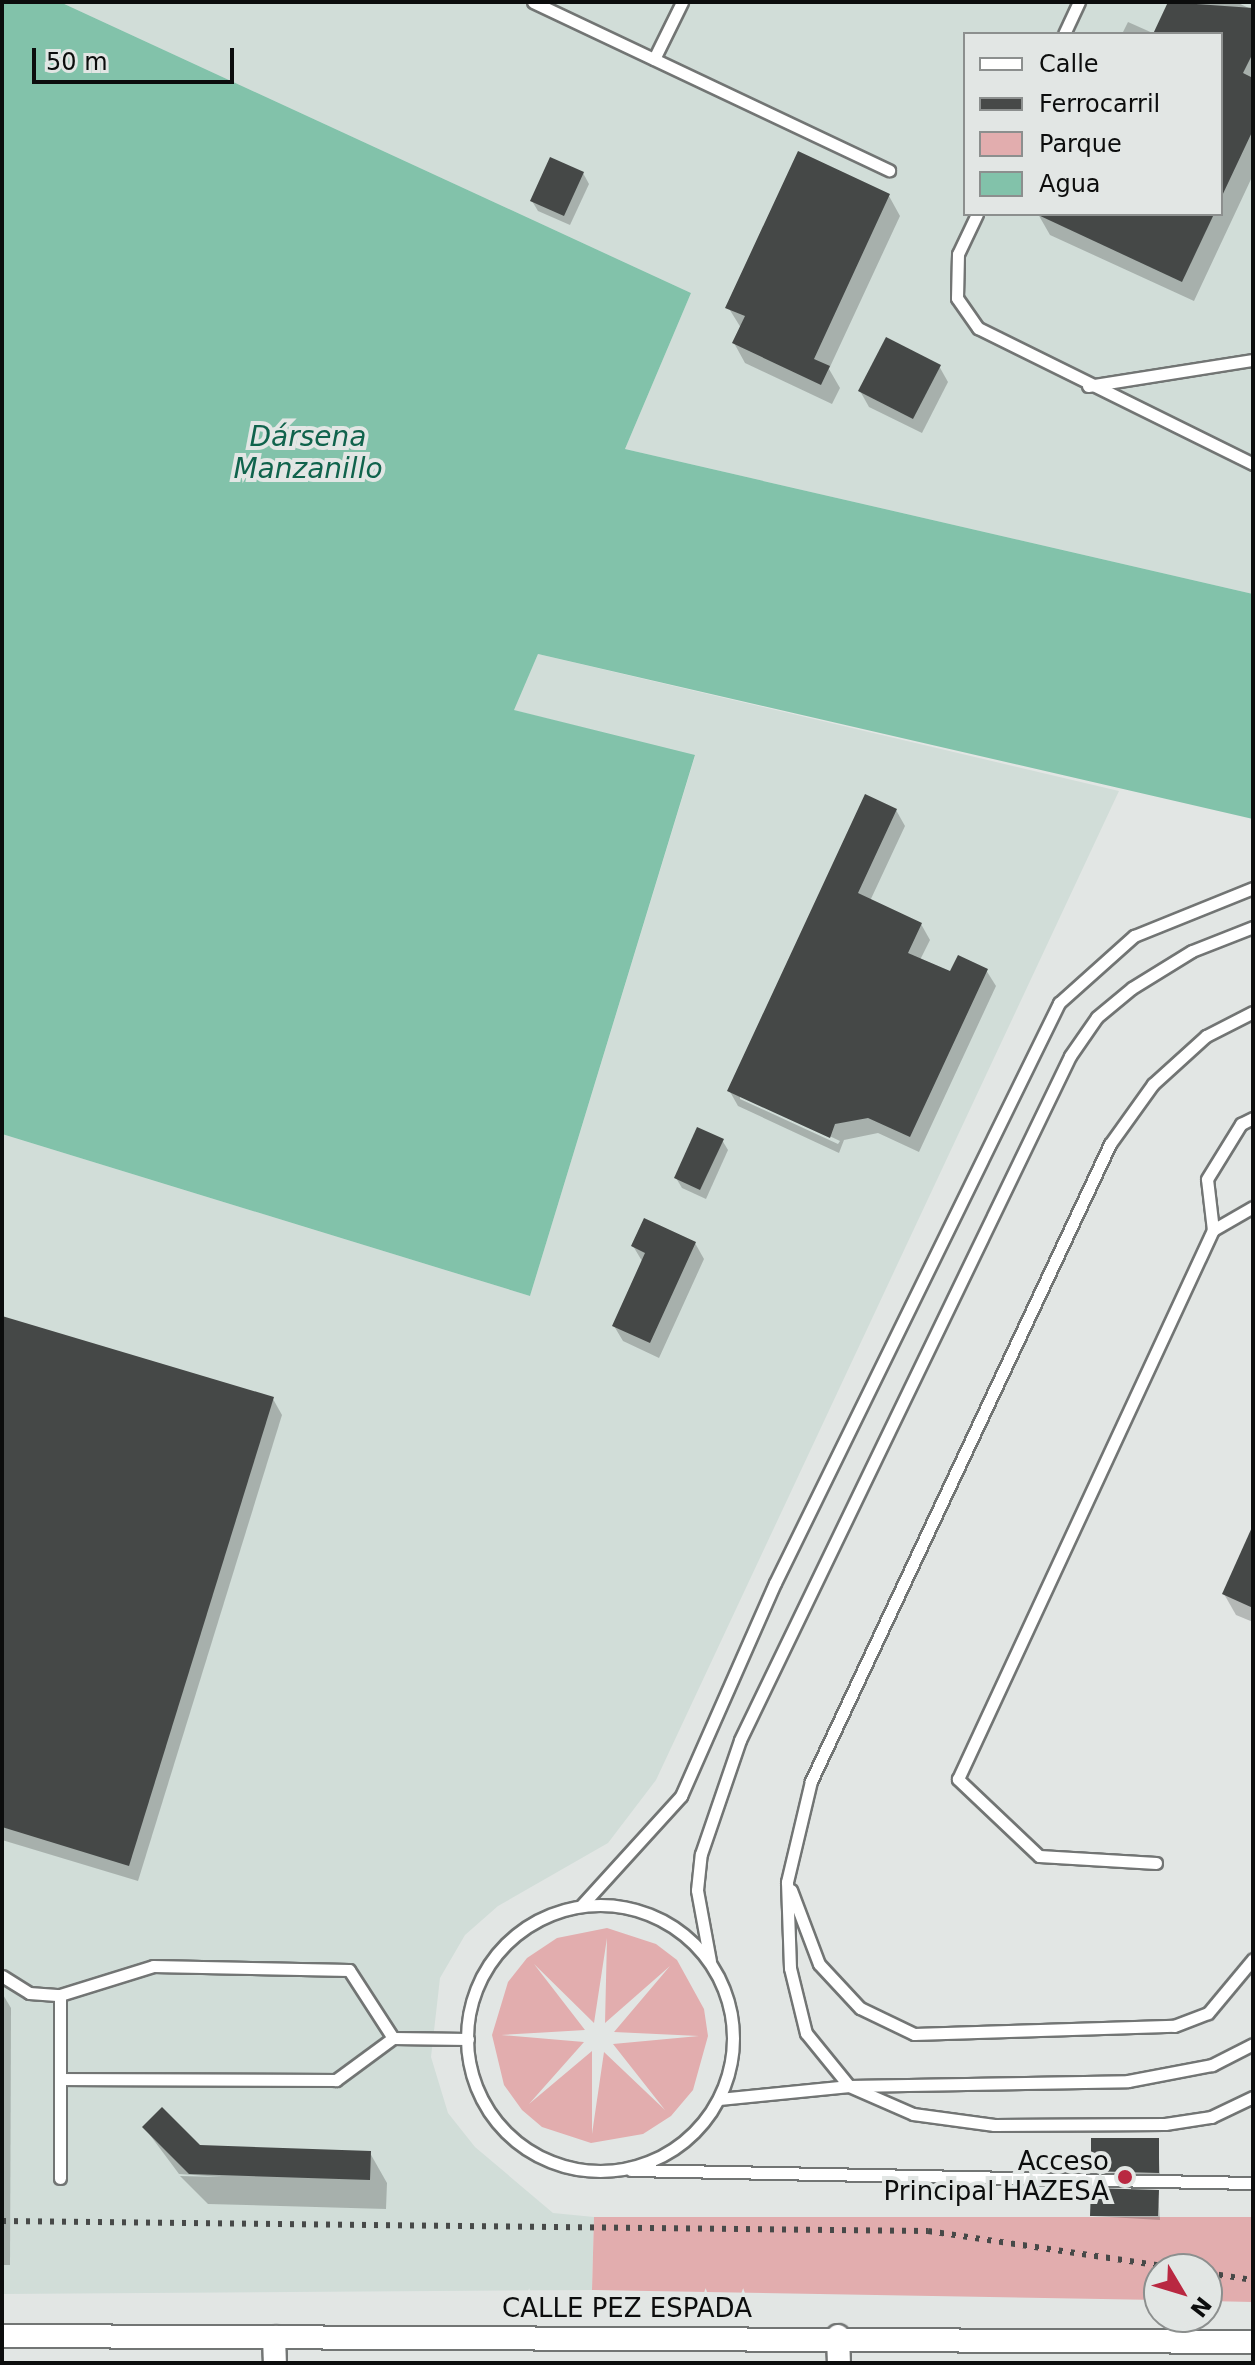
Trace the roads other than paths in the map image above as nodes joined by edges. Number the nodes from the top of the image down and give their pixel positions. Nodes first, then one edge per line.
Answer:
1 (533, 2) edge
2 (682, 2) edge
3 (1079, 2) edge
4 (1065, 32) edge
5 (654, 59) junction
6 (889, 170) dead end
7 (976, 216) edge
8 (1253, 360) edge
9 (1088, 386) junction
10 (1253, 464) edge
11 (1253, 888) edge
12 (1253, 927) edge
13 (1253, 1012) edge
14 (1253, 1118) edge
15 (1253, 1207) edge
16 (1213, 1230) junction
17 (1156, 1863) dead end
18 (787, 1882) junction
19 (581, 1906) junction
20 (1253, 1959) edge
21 (710, 1961) junction
22 (2, 1976) edge
23 (60, 1995) junction
24 (393, 2038) junction
25 (468, 2039) junction
26 (1253, 2044) edge
27 (60, 2079) junction
28 (849, 2086) junction
29 (1253, 2097) edge
30 (719, 2099) junction
31 (622, 2170) junction
32 (60, 2178) dead end
33 (1253, 2183) edge
34 (2, 2336) edge
35 (838, 2336) junction
36 (274, 2337) junction
37 (1253, 2342) edge
38 (275, 2363) edge
39 (839, 2363) edge

1 - 5 lane
2 - 5 lane
3 - 4 lane
5 - 6 lane
7 - 9 lane
8 - 9 lane
9 - 10 lane
11 - 19 lane
12 - 21 lane
13 - 18 lane
14 - 16 lane
15 - 16 lane
16 - 17 lane
18 - 20 lane
18 - 28 lane
19 - 21 lane
19 - 25 lane
21 - 30 lane
22 - 23 lane
23 - 24 lane
23 - 27 lane
24 - 25 lane
24 - 27 lane
25 - 31 lane
26 - 28 lane
27 - 32 lane
28 - 29 lane
28 - 30 lane
30 - 31 lane
31 - 33 lane
34 - 36 street, CALLE PEZ ESPADA
35 - 36 street, CALLE PEZ ESPADA
35 - 37 street, CALLE PEZ ESPADA
35 - 39 street
36 - 38 street

